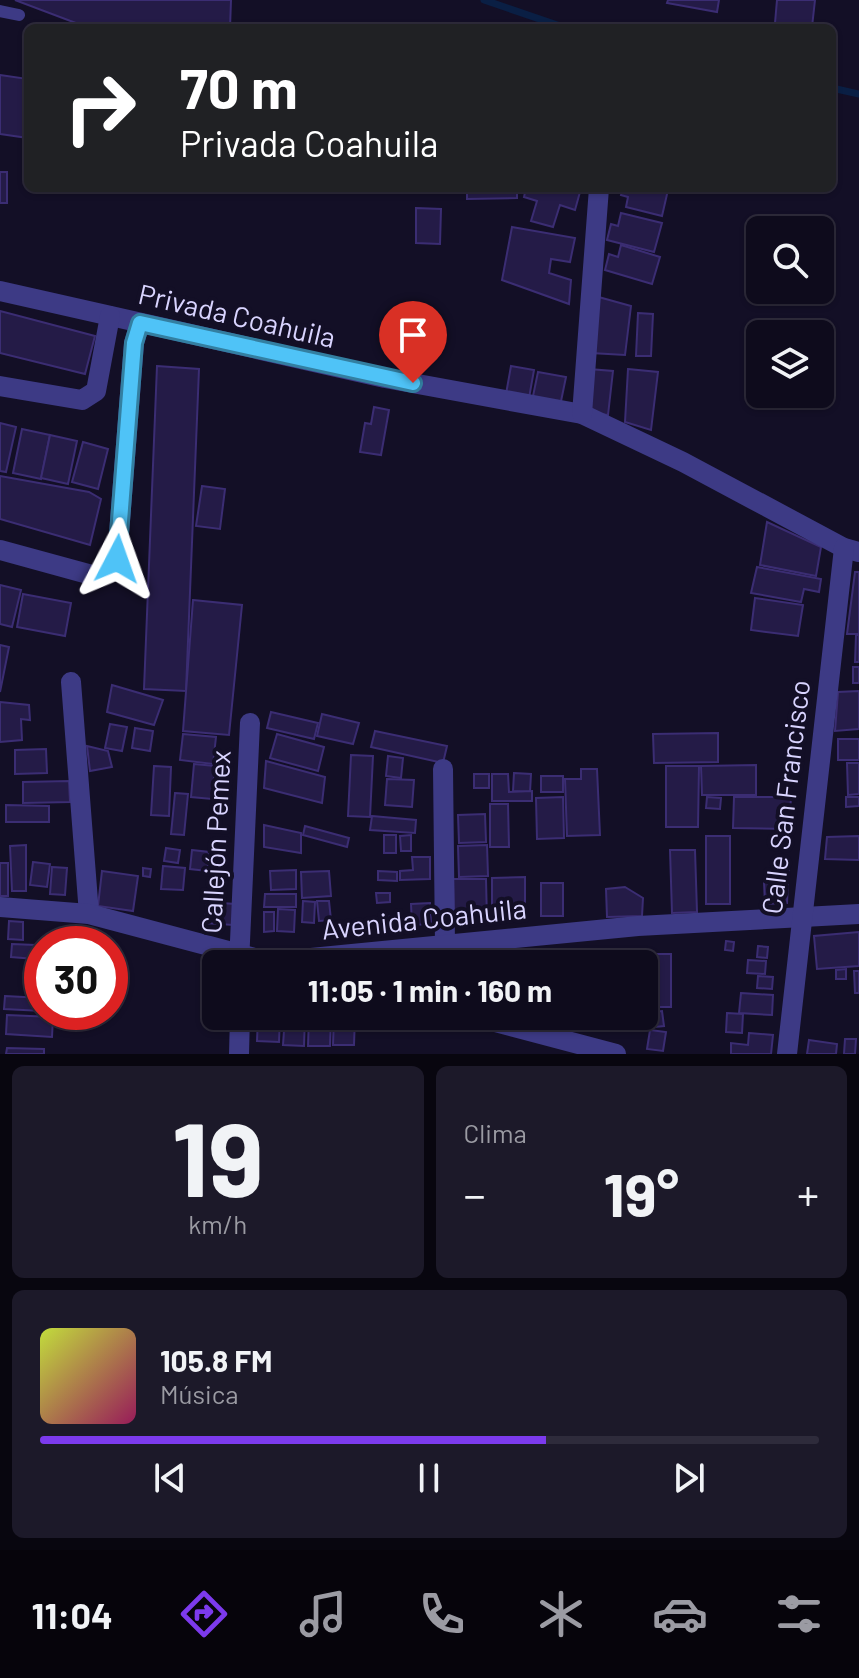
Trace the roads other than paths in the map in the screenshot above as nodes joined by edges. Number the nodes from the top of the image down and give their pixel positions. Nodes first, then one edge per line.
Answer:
1 (0, 11) edge
2 (19, 15) dead end
3 (599, 192) edge
4 (0, 291) edge
5 (110, 316) junction
6 (140, 323) junction
7 (0, 386) edge
8 (582, 414) junction
9 (0, 550) edge
10 (852, 550) edge
11 (71, 682) dead end
12 (250, 723) dead end
13 (443, 769) dead end
14 (0, 907) edge
15 (89, 914) junction
16 (859, 914) edge
17 (800, 918) junction
18 (445, 945) junction
19 (212, 950) edge
20 (239, 950) edge
21 (397, 950) edge
22 (240, 1030) edge
23 (526, 1030) edge
24 (239, 1054) edge
25 (616, 1054) edge
26 (787, 1054) edge

1 - 2 lane
3 - 8 street
4 - 5 street, Privada Coahuila
5 - 6 street, Privada Coahuila
5 - 7 street
6 - 8 street, Privada Coahuila
6 - 9 street
8 - 10 street, Privada Coahuila
10 - 17 street, Calle San Francisco
11 - 15 street
12 - 20 street, Callejón Pemex
13 - 18 street
14 - 15 street, Avenida Coahuila
15 - 19 street, Avenida Coahuila
16 - 17 street, Avenida Coahuila
17 - 18 street, Avenida Coahuila
17 - 26 street, Calle San Francisco
18 - 21 street, Avenida Coahuila
22 - 24 street
23 - 25 street

